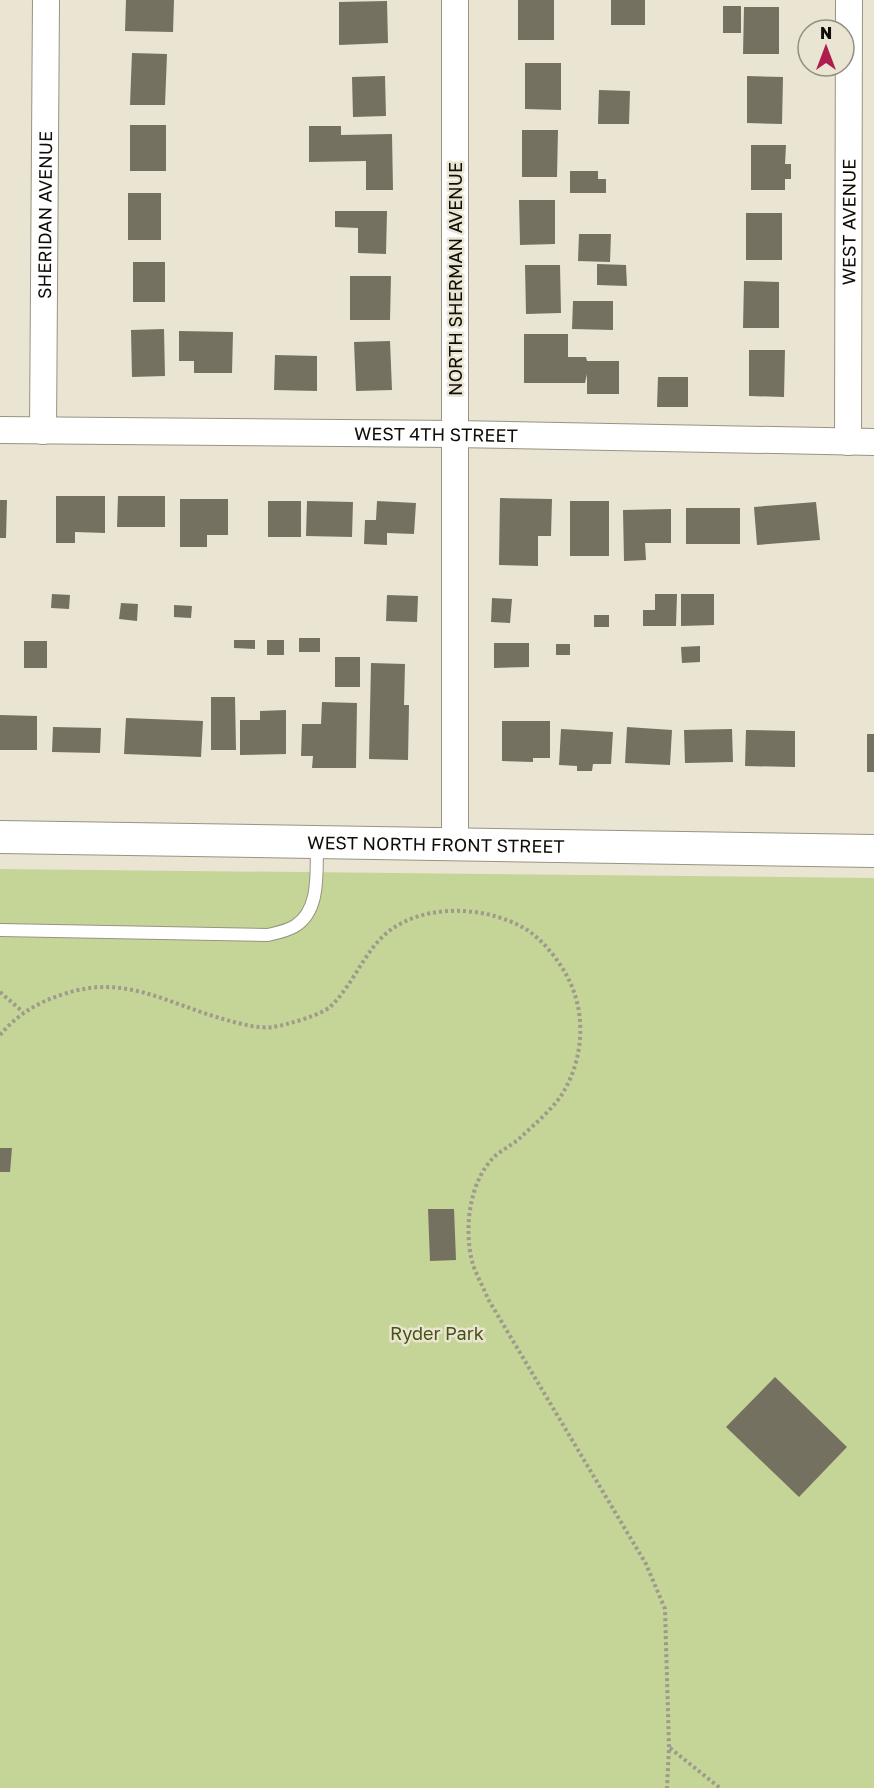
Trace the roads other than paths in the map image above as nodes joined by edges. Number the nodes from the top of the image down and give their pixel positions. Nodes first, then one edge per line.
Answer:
1 (46, 0) edge
2 (456, 0) edge
3 (849, 0) edge
4 (0, 430) edge
5 (43, 431) junction
6 (456, 434) junction
7 (848, 441) junction
8 (874, 441) edge
9 (0, 837) edge
10 (316, 843) junction
11 (455, 846) junction
12 (874, 852) edge
13 (0, 930) edge

1 - 5 street, SHERIDAN AVENUE
2 - 6 street, NORTH SHERMAN AVENUE
3 - 7 street, WEST AVENUE
4 - 5 street, WEST 4TH STREET
5 - 6 street, WEST 4TH STREET
6 - 7 street, WEST 4TH STREET
6 - 11 street, NORTH SHERMAN AVENUE
7 - 8 street, WEST 4TH STREET
9 - 10 street, WEST NORTH FRONT STREET
10 - 11 street, WEST NORTH FRONT STREET
10 - 13 lane
11 - 12 street, WEST NORTH FRONT STREET

